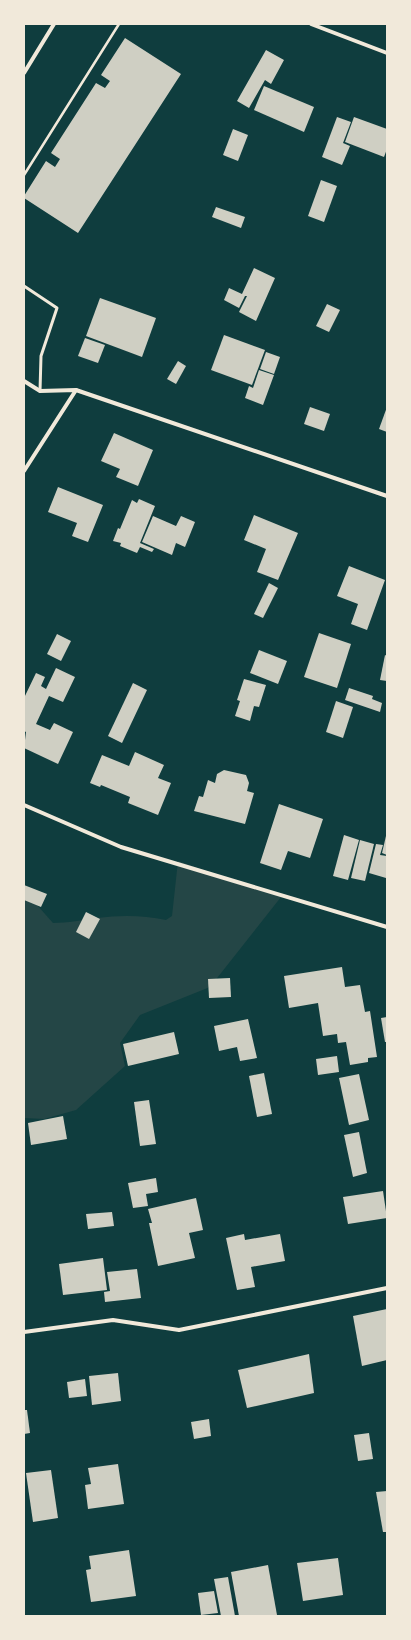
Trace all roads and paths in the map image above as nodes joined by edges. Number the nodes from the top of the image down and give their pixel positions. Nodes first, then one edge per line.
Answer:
1 (54, 24) edge
2 (119, 24) edge
3 (311, 24) edge
4 (387, 53) edge
5 (24, 74) edge
6 (24, 175) edge
7 (24, 286) edge
8 (24, 381) edge
9 (76, 390) junction
10 (40, 391) junction
11 (24, 471) edge
12 (387, 496) edge
13 (24, 805) edge
14 (387, 927) edge
15 (387, 1288) edge
16 (24, 1332) edge

1 - 5 street
2 - 6 path
3 - 4 street
7 - 10 lane
8 - 10 street
9 - 10 street
9 - 11 street
9 - 12 street
13 - 14 street
15 - 16 street

